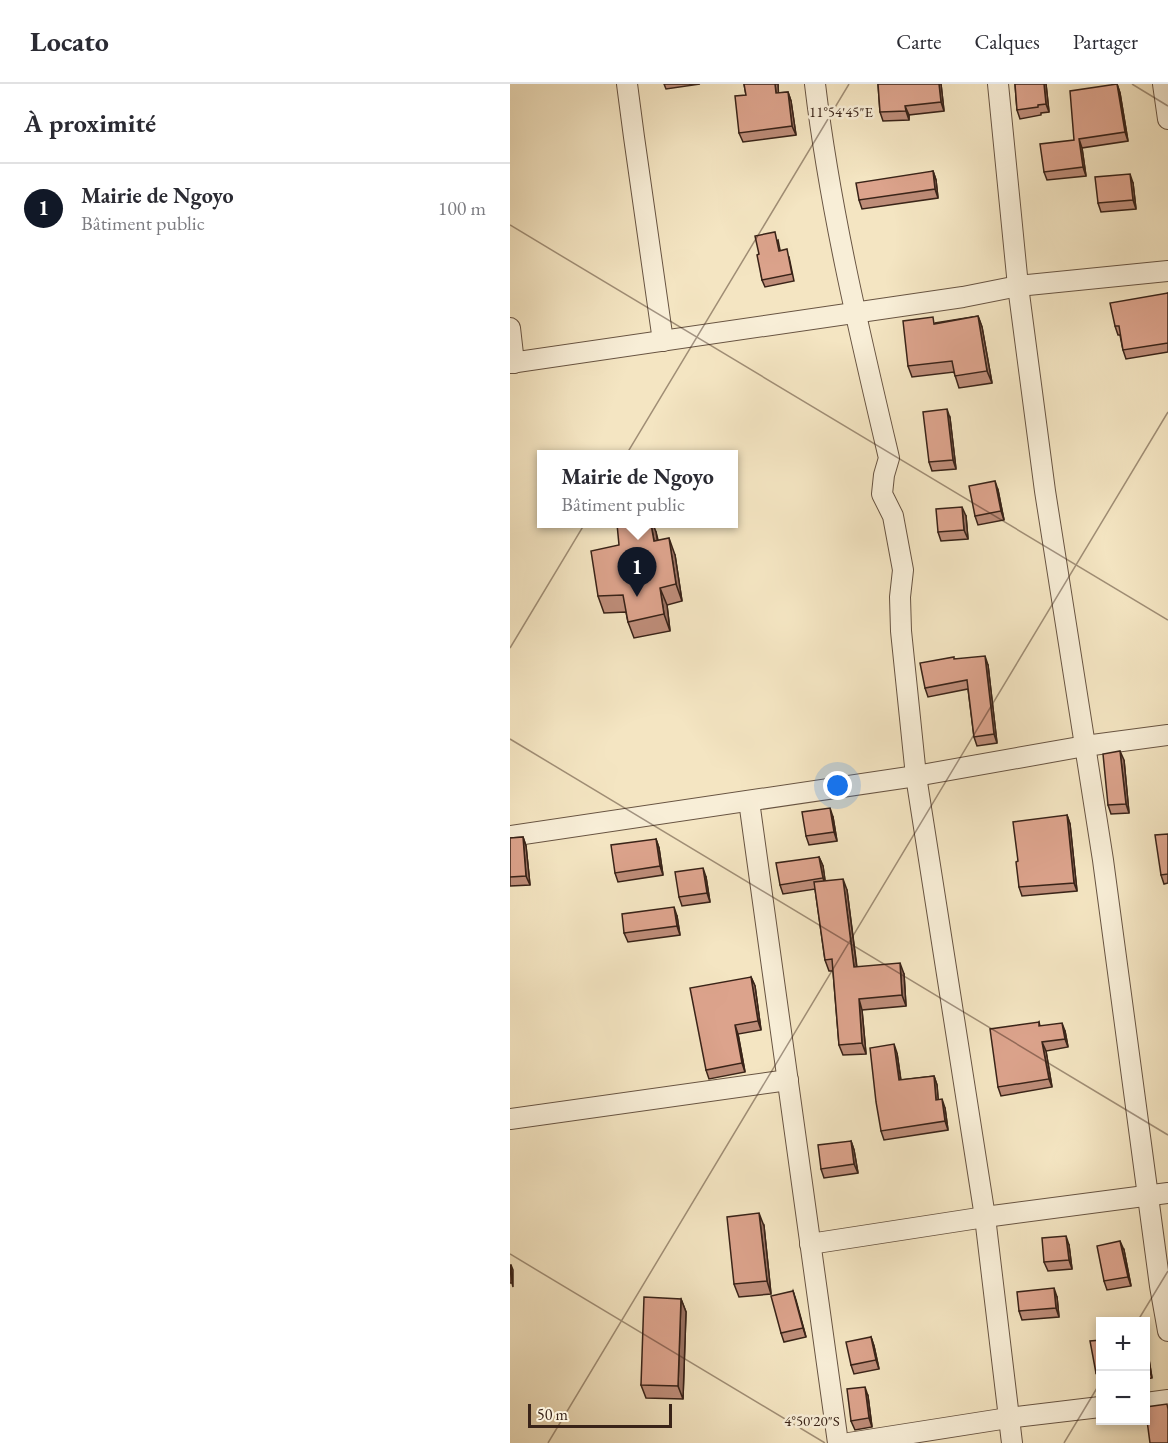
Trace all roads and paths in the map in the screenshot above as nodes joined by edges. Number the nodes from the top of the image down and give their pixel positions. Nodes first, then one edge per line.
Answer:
1 (627, 84) edge
2 (815, 84) edge
3 (998, 84) edge
4 (1163, 84) edge
5 (1168, 119) edge
6 (1168, 271) edge
7 (1018, 286) junction
8 (854, 313) junction
9 (510, 328) edge
10 (663, 341) junction
11 (512, 363) edge
12 (1168, 735) edge
13 (1085, 746) junction
14 (916, 776) junction
15 (749, 801) junction
16 (510, 836) edge
17 (788, 1080) junction
18 (510, 1119) edge
19 (1158, 1195) edge
20 (985, 1218) junction
21 (810, 1244) junction
22 (1168, 1331) edge
23 (1168, 1400) edge
24 (1150, 1402) edge
25 (1096, 1408) edge
26 (1008, 1418) junction
27 (838, 1443) edge
28 (849, 1443) edge
29 (1012, 1443) edge

1 - 10 street
2 - 8 street
3 - 7 street
4 - 5 street
6 - 7 street
7 - 8 street
7 - 13 street
8 - 10 street
8 - 14 street
9 - 11 street
10 - 11 street
12 - 13 street
13 - 14 street
13 - 19 street
14 - 15 street
14 - 20 street
15 - 16 street
15 - 17 street
17 - 18 street
17 - 21 street
19 - 20 street
19 - 22 street
20 - 21 street
20 - 26 street
21 - 27 street
23 - 24 street
25 - 26 street
26 - 28 street
26 - 29 street

